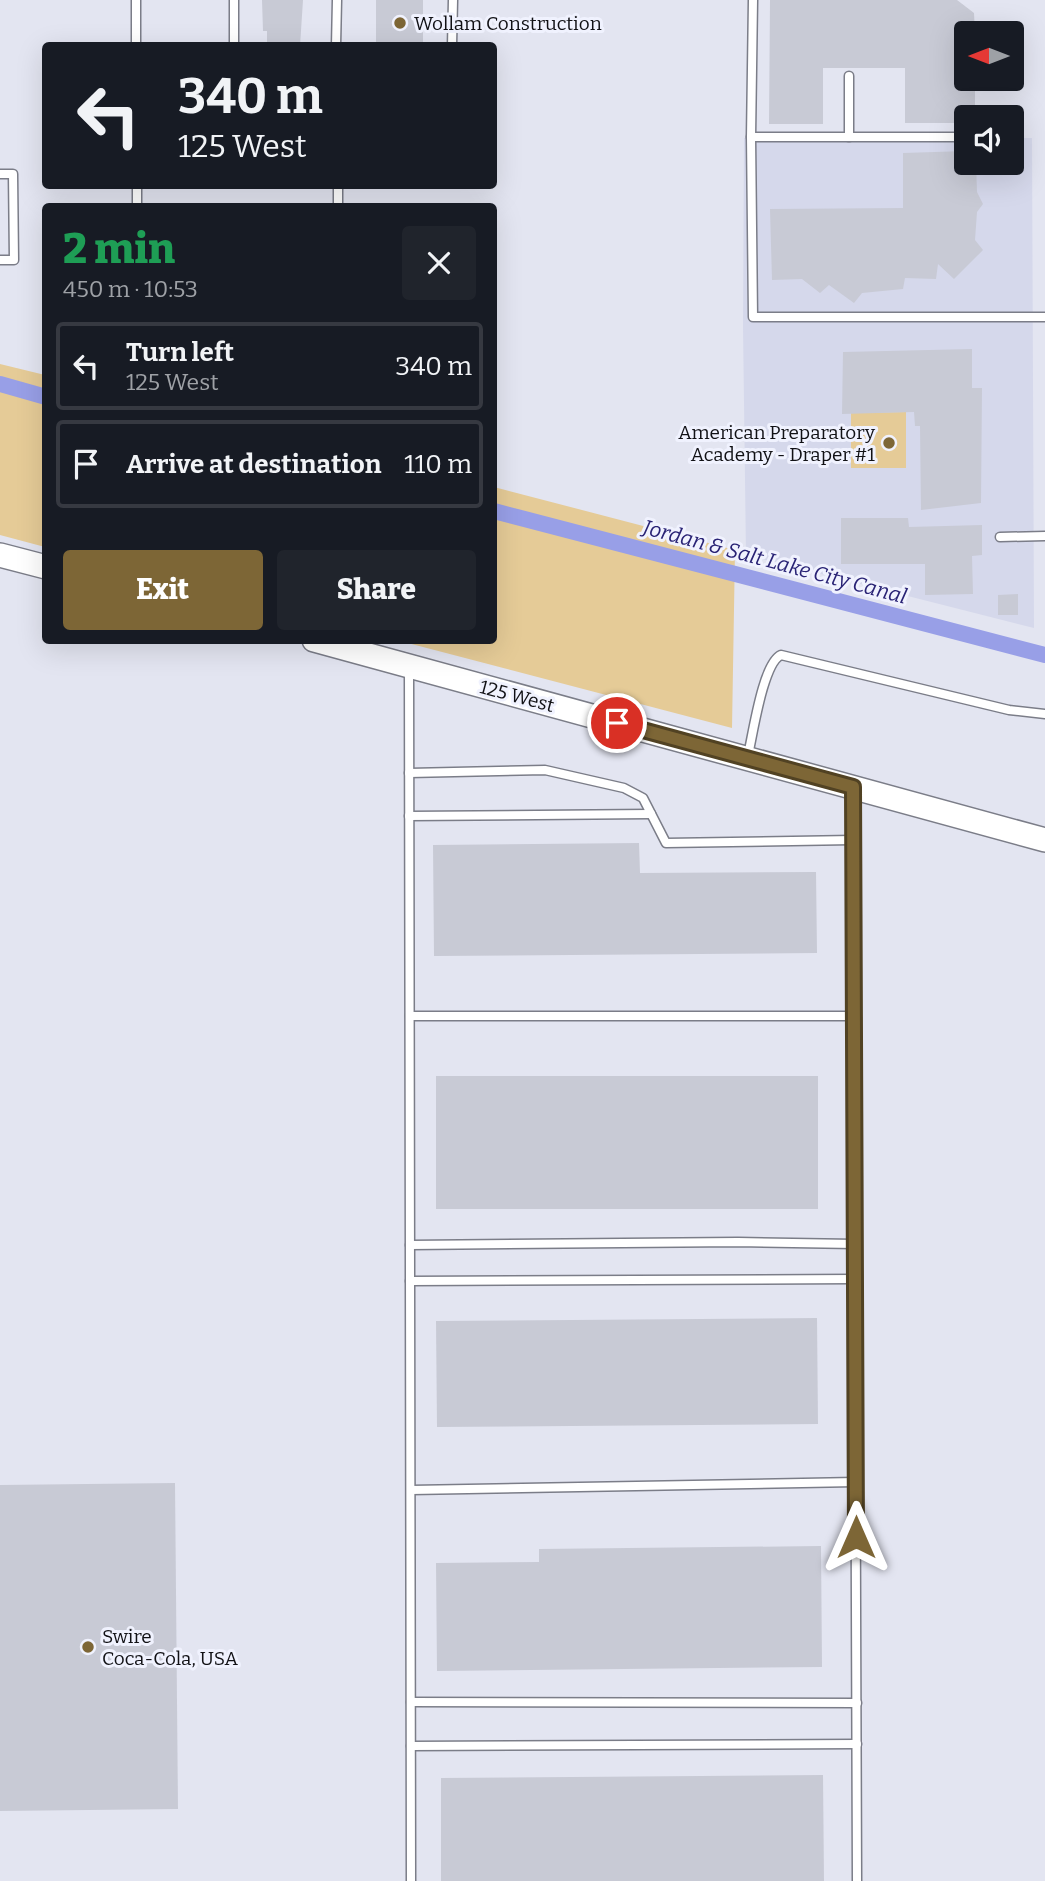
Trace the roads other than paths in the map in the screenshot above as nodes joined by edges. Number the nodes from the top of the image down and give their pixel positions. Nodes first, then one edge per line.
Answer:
1 (136, 0) edge
2 (234, 0) edge
3 (337, 0) edge
4 (453, 0) edge
5 (753, 0) edge
6 (136, 42) edge
7 (234, 42) edge
8 (336, 42) edge
9 (452, 42) edge
10 (849, 76) dead end
11 (751, 137) junction
12 (849, 137) junction
13 (954, 137) edge
14 (0, 174) edge
15 (0, 260) edge
16 (1045, 317) edge
17 (1045, 536) edge
18 (1000, 537) dead end
19 (0, 555) edge
20 (42, 566) edge
21 (329, 644) edge
22 (409, 666) junction
23 (1045, 714) edge
24 (747, 758) junction
25 (409, 773) junction
26 (853, 787) junction
27 (651, 814) junction
28 (409, 816) junction
29 (1045, 839) edge
30 (853, 840) junction
31 (410, 1016) junction
32 (854, 1016) junction
33 (855, 1244) junction
34 (410, 1245) junction
35 (855, 1279) junction
36 (410, 1281) junction
37 (856, 1482) junction
38 (411, 1490) junction
39 (411, 1702) junction
40 (857, 1703) junction
41 (857, 1744) junction
42 (411, 1746) junction
43 (411, 1881) edge
44 (858, 1881) edge

1 - 6 lane
2 - 7 lane
3 - 8 lane
4 - 9 lane
5 - 11 lane
10 - 12 lane
11 - 12 lane
11 - 16 lane
12 - 13 lane
14 - 15 lane
17 - 18 lane
19 - 20 main road
21 - 22 main road, 125 West
22 - 24 main road, 125 West
22 - 25 lane
23 - 24 lane
24 - 26 main road, 125 West
25 - 27 lane
25 - 28 lane
26 - 29 main road, 125 West
26 - 30 lane
27 - 28 lane
27 - 30 lane
28 - 31 lane
30 - 32 lane
31 - 32 lane
31 - 34 lane
32 - 33 lane
33 - 34 lane
33 - 35 lane
34 - 36 lane
35 - 36 lane
35 - 37 lane
36 - 38 lane
37 - 38 lane
37 - 40 lane
38 - 39 lane
39 - 40 lane
39 - 42 lane
40 - 41 lane
41 - 42 lane
41 - 44 lane
42 - 43 lane

